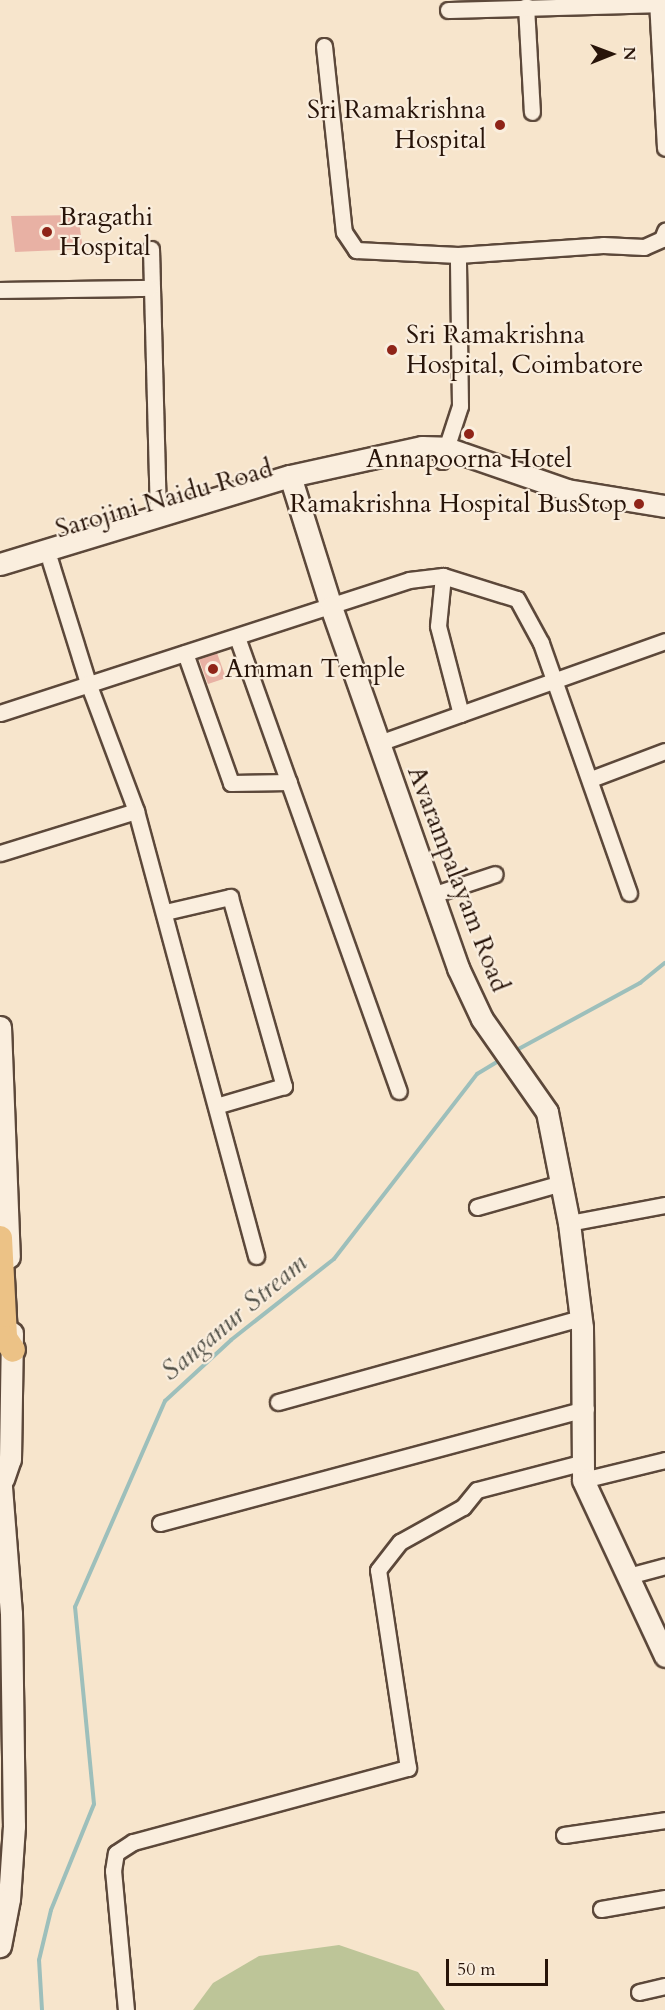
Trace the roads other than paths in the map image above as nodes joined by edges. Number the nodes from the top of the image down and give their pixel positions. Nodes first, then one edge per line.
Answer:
1 (657, 2) edge
2 (526, 6) junction
3 (448, 10) dead end
4 (324, 46) dead end
5 (532, 112) dead end
6 (665, 148) edge
7 (665, 231) edge
8 (151, 249) dead end
9 (458, 255) junction
10 (150, 288) junction
11 (0, 290) edge
12 (444, 454) junction
13 (292, 483) junction
14 (665, 506) edge
15 (158, 515) junction
16 (665, 517) edge
17 (50, 561) junction
18 (0, 564) edge
19 (0, 576) edge
20 (443, 576) junction
21 (331, 607) junction
22 (237, 637) junction
23 (665, 641) edge
24 (184, 653) junction
25 (88, 683) junction
26 (555, 683) junction
27 (0, 713) edge
28 (461, 714) junction
29 (379, 743) junction
30 (665, 751) edge
31 (591, 779) junction
32 (289, 782) junction
33 (136, 811) junction
34 (0, 853) edge
35 (495, 874) dead end
36 (629, 893) dead end
37 (432, 895) junction
38 (165, 912) junction
39 (0, 1027) edge
40 (399, 1091) dead end
41 (219, 1105) junction
42 (561, 1183) junction
43 (665, 1205) edge
44 (477, 1207) dead end
45 (569, 1223) junction
46 (0, 1238) edge
47 (256, 1256) dead end
48 (581, 1318) junction
49 (13, 1350) junction
50 (278, 1402) dead end
51 (586, 1409) junction
52 (665, 1460) edge
53 (582, 1471) junction
54 (1, 1477) edge
55 (160, 1523) dead end
56 (665, 1566) edge
57 (628, 1575) junction
58 (665, 1656) edge
59 (665, 1820) edge
60 (564, 1834) dead end
61 (665, 1898) edge
62 (5, 1899) edge
63 (601, 1909) dead end
64 (0, 1946) edge
65 (665, 1986) edge
66 (639, 1992) dead end
67 (126, 2010) edge

1 - 2 street
1 - 6 street
2 - 3 street
2 - 5 street
4 - 9 street
7 - 9 street
8 - 10 street
9 - 12 street
10 - 11 street
10 - 15 street
12 - 13 street
12 - 14 street
12 - 16 street
13 - 15 street
13 - 17 street, Sarojini Naidu Road
13 - 21 street, Avarampalayam Road
15 - 18 street
17 - 19 street, Sarojini Naidu Road
17 - 25 street
20 - 21 street
20 - 26 street
20 - 28 street
21 - 22 street
21 - 29 street, Avarampalayam Road
22 - 24 street
22 - 32 street
23 - 26 street
24 - 25 street
24 - 32 street
25 - 27 street
25 - 33 street
26 - 28 street
26 - 31 street
28 - 29 street
29 - 37 street, Avarampalayam Road
30 - 31 street
31 - 36 street
32 - 40 street
33 - 34 street
33 - 38 street
35 - 37 street
37 - 42 street, Avarampalayam Road
38 - 41 street
38 - 41 street
39 - 49 street
41 - 47 street
42 - 44 street
42 - 45 street, Avarampalayam Road
43 - 45 street
45 - 48 street, Avarampalayam Road
46 - 49 main road
48 - 50 street
48 - 51 street, Avarampalayam Road
49 - 54 street
51 - 53 street, Avarampalayam Road
51 - 55 street
52 - 53 street
53 - 57 street
53 - 67 street
54 - 62 street
56 - 57 street
57 - 58 street
59 - 60 street
61 - 63 street
62 - 64 street
65 - 66 street

